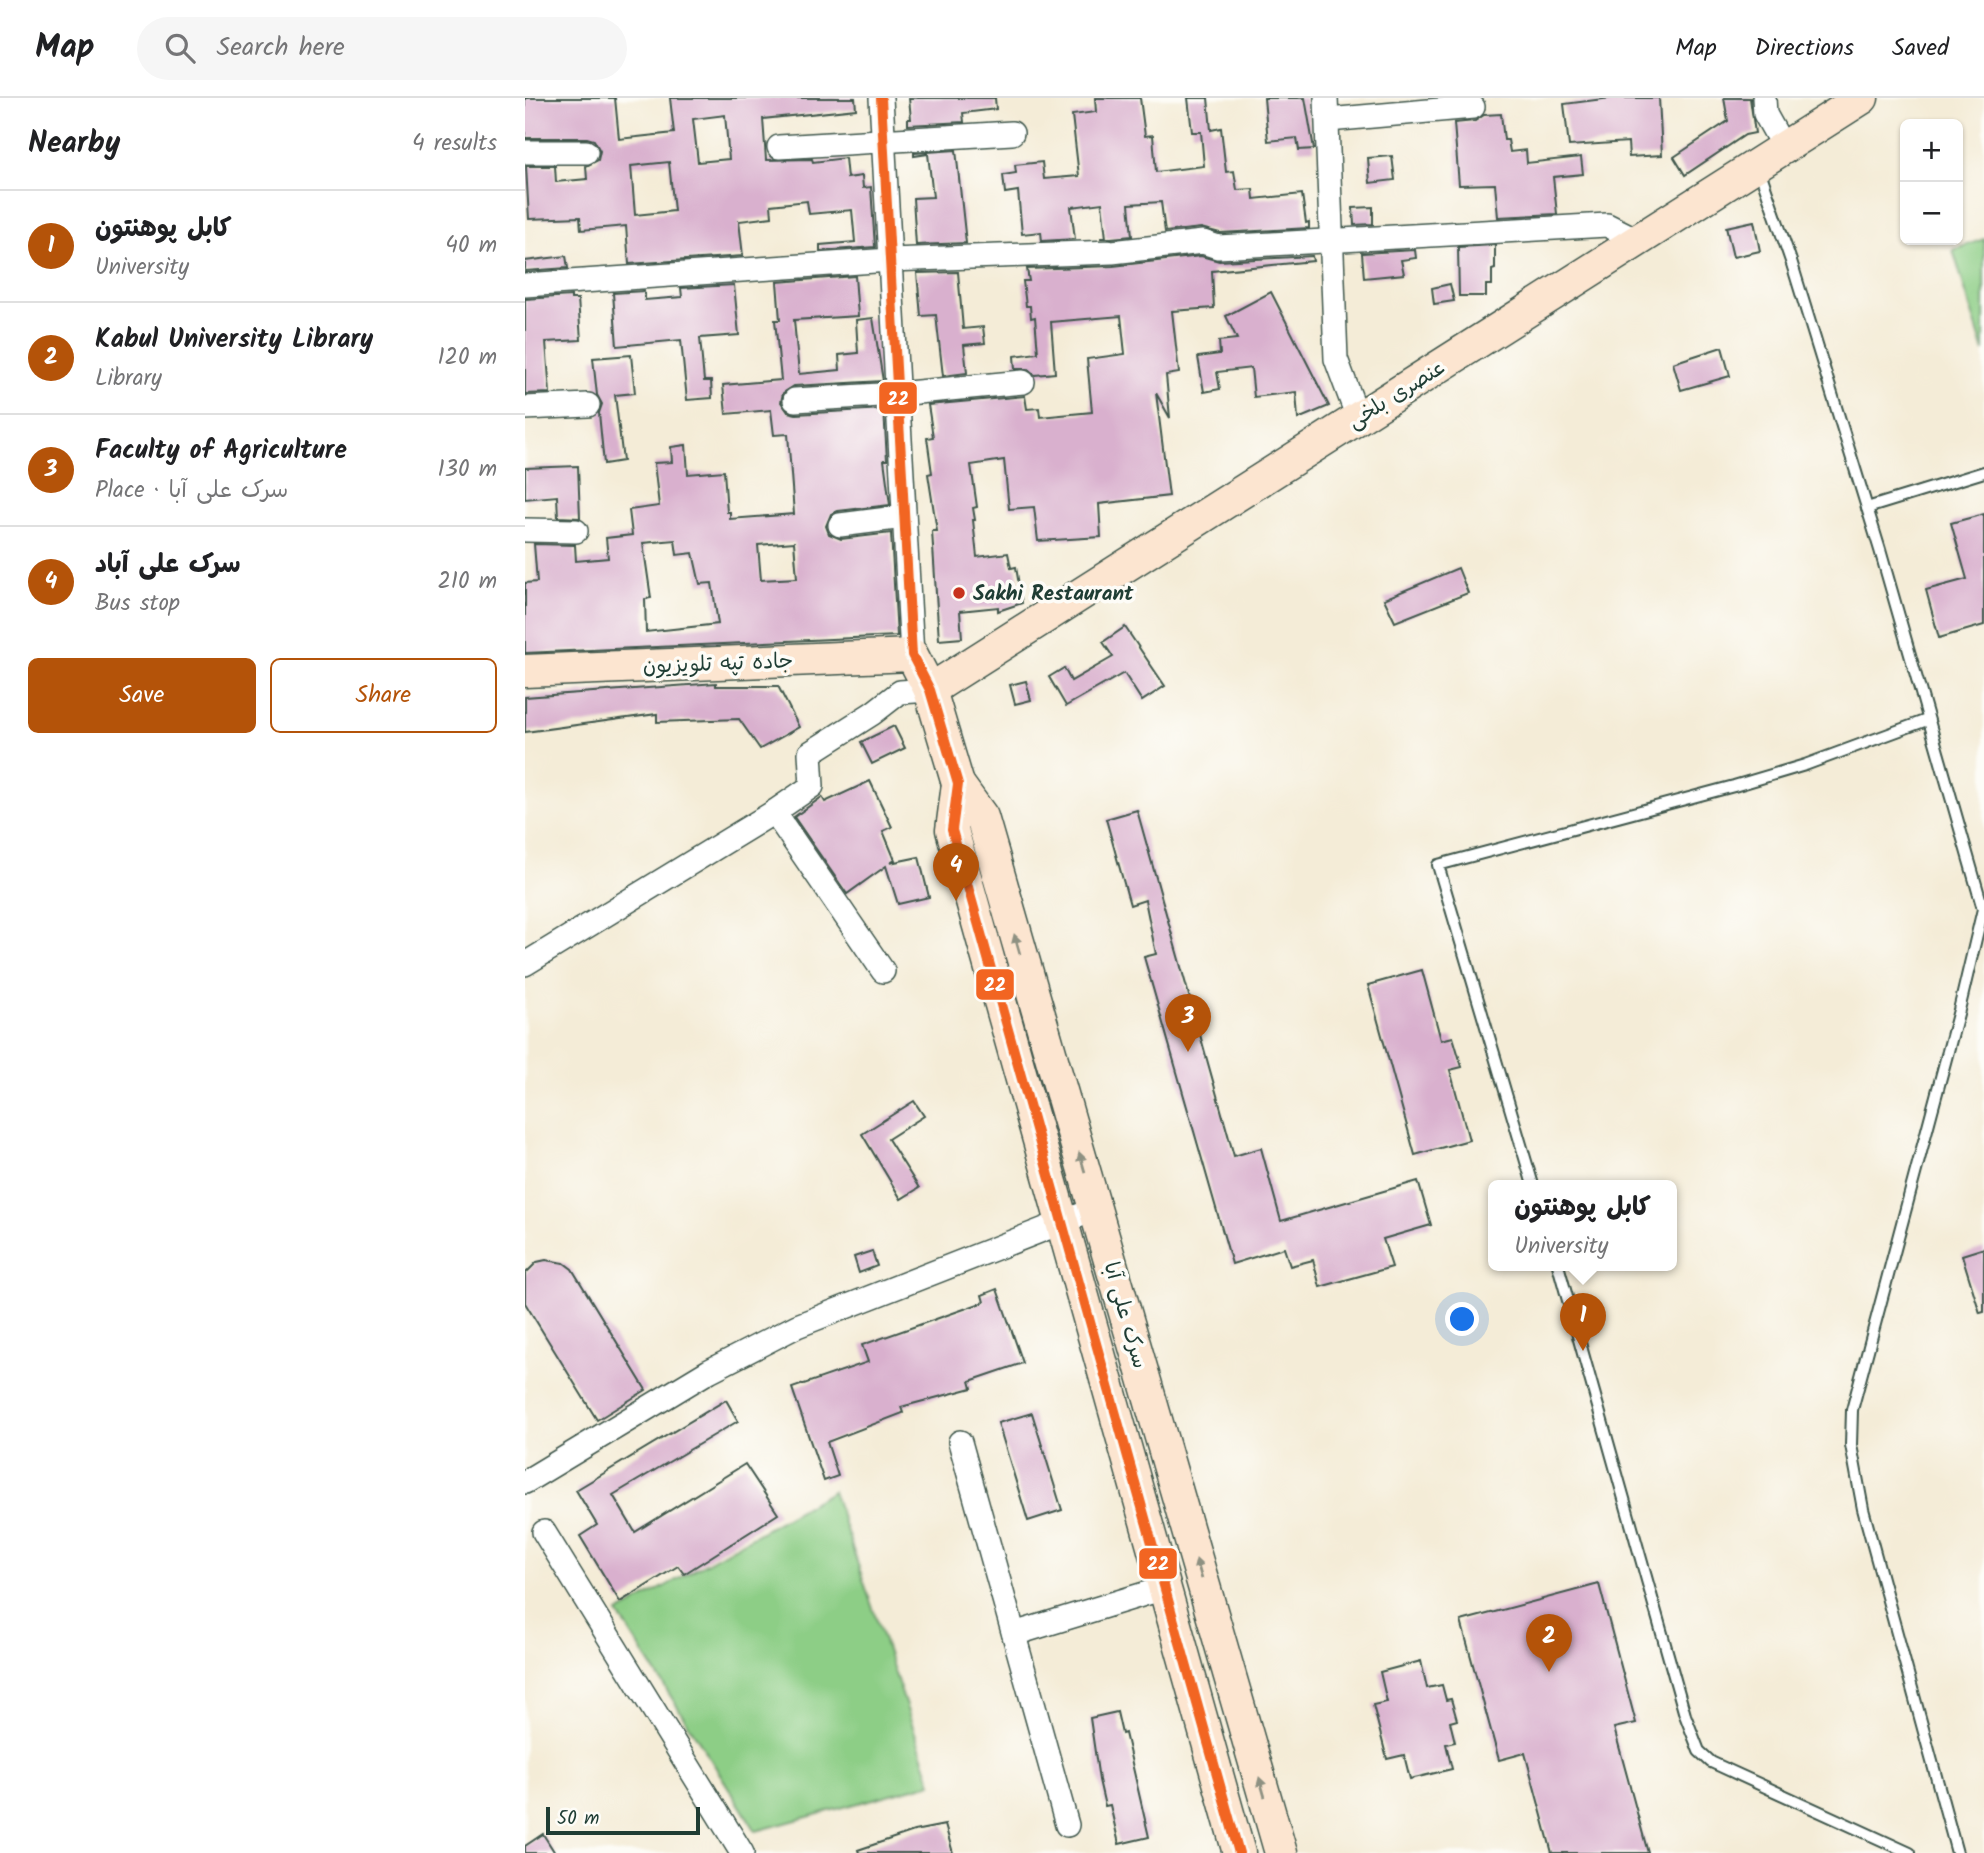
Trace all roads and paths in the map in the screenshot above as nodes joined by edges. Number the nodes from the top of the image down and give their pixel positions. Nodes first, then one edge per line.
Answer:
1 (881, 98) edge
2 (1764, 98) edge
3 (1862, 98) edge
4 (1473, 107) dead end
5 (1327, 109) edge
6 (1012, 133) dead end
7 (883, 142) junction
8 (779, 147) dead end
9 (1784, 148) junction
10 (525, 152) edge
11 (586, 152) dead end
12 (1757, 166) junction
13 (1639, 241) junction
14 (1332, 243) junction
15 (890, 260) junction
16 (525, 285) edge
17 (1023, 382) dead end
18 (897, 394) junction
19 (795, 400) dead end
20 (588, 405) dead end
21 (525, 408) edge
22 (1358, 418) junction
23 (1984, 472) edge
24 (1867, 508) junction
25 (904, 517) junction
26 (839, 525) dead end
27 (525, 530) edge
28 (576, 531) dead end
29 (912, 655) junction
30 (525, 671) edge
31 (930, 690) junction
32 (1927, 720) junction
33 (958, 784) junction
34 (774, 812) junction
35 (1982, 895) edge
36 (525, 964) edge
37 (883, 971) dead end
38 (1532, 1180) edge
39 (1096, 1209) junction
40 (1061, 1224) junction
41 (1559, 1271) edge
42 (960, 1442) dead end
43 (525, 1482) edge
44 (544, 1532) dead end
45 (1164, 1588) junction
46 (1013, 1634) junction
47 (1067, 1825) dead end
48 (1278, 1845) edge
49 (1239, 1851) edge
50 (742, 1853) edge
51 (1910, 1853) edge
52 (1957, 1853) edge

1 - 7 street
2 - 9 street
3 - 9 street, عنصری بلخی
4 - 5 street
5 - 14 street
6 - 7 street
7 - 8 street
7 - 15 street
9 - 12 street, عنصری بلخی
10 - 11 street
12 - 13 street, عنصری بلخی
12 - 24 lane
13 - 14 street
13 - 22 street, عنصری بلخی
14 - 15 street
14 - 22 street
15 - 16 street
15 - 18 street
17 - 18 street
18 - 19 street
18 - 25 street
20 - 21 street
22 - 31 street, عنصری بلخی
23 - 24 lane
24 - 32 lane
25 - 26 street
25 - 29 street
27 - 28 street
29 - 30 street, جاده تپه تلویزیون
29 - 31 street
31 - 33 street
31 - 34 street
32 - 35 lane
32 - 38 lane
39 -> 33 street, سرک علی آبا
33 - 40 street
34 - 36 street
34 - 37 street
35 - 52 lane
39 - 40 street
48 -> 39 street, سرک علی آبا
40 - 43 street
40 - 45 street
41 - 51 lane
42 - 46 street
44 - 50 street
45 - 46 street
45 - 49 street
46 - 47 street
48 - 49 street

